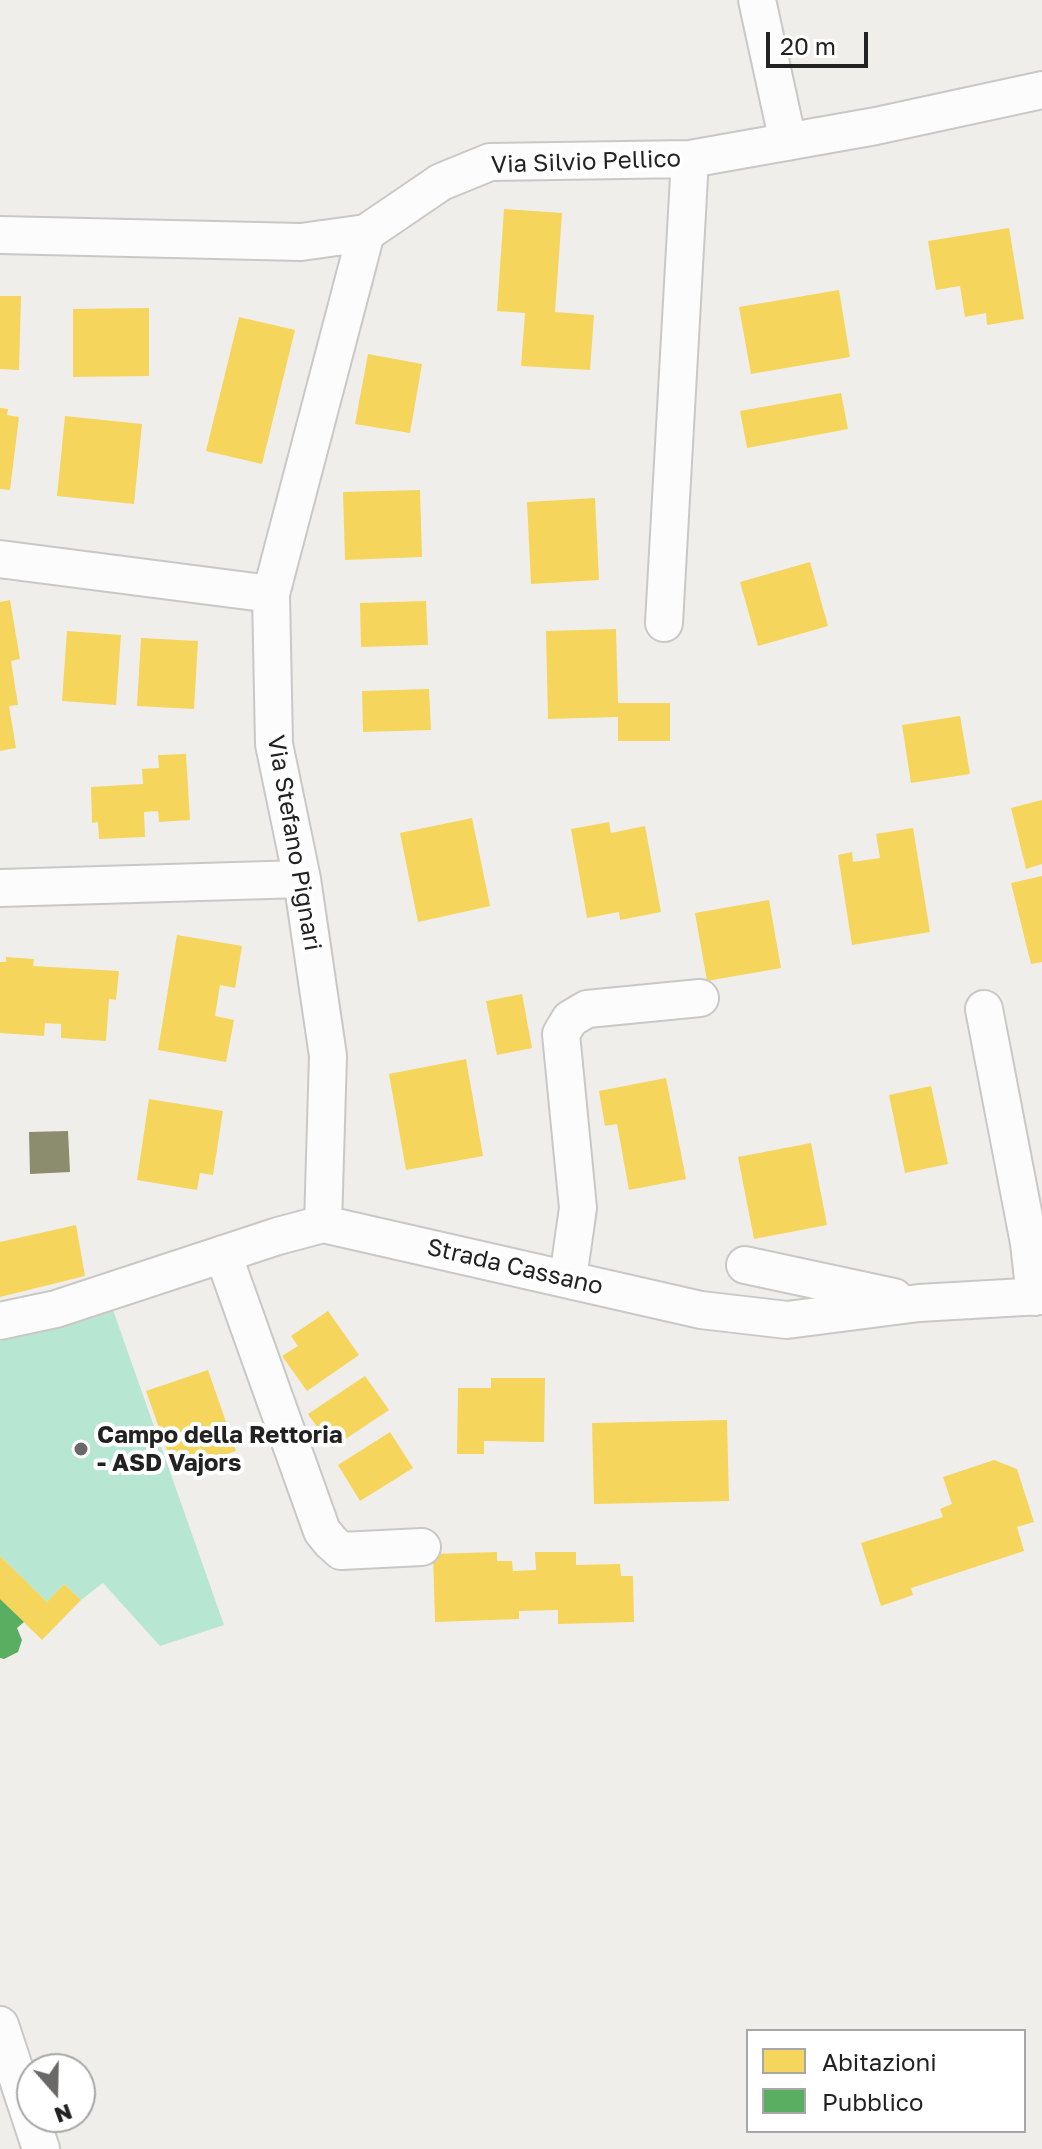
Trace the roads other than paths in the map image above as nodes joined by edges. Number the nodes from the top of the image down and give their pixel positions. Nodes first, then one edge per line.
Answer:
1 (757, 0) edge
2 (1042, 90) edge
3 (788, 142) junction
4 (690, 159) junction
5 (366, 233) junction
6 (0, 235) edge
7 (0, 559) edge
8 (271, 594) junction
9 (664, 623) dead end
10 (302, 879) junction
11 (0, 888) edge
12 (700, 998) dead end
13 (984, 1009) dead end
14 (323, 1224) junction
15 (223, 1254) junction
16 (745, 1265) dead end
17 (568, 1278) junction
18 (1038, 1297) edge
19 (919, 1303) junction
20 (0, 1321) edge
21 (422, 1547) dead end
22 (0, 2025) edge
23 (41, 2149) edge

1 - 3 street
2 - 3 street, Via Silvio Pellico
3 - 4 street, Via Silvio Pellico
4 - 5 street, Via Silvio Pellico
4 - 9 street
5 - 6 street, Via Silvio Pellico
5 - 8 street, Via Stefano Pignari
7 - 8 street
8 - 10 street, Via Stefano Pignari
10 - 11 street
10 - 14 street, Via Stefano Pignari
12 - 17 street
13 - 18 street
14 - 15 street, Strada Cassano
14 - 17 street, Strada Cassano
15 - 20 street, Strada Cassano
15 - 21 street
16 - 19 street
17 - 19 street, Strada Cassano
18 - 19 street, Strada Cassano
22 - 23 street

